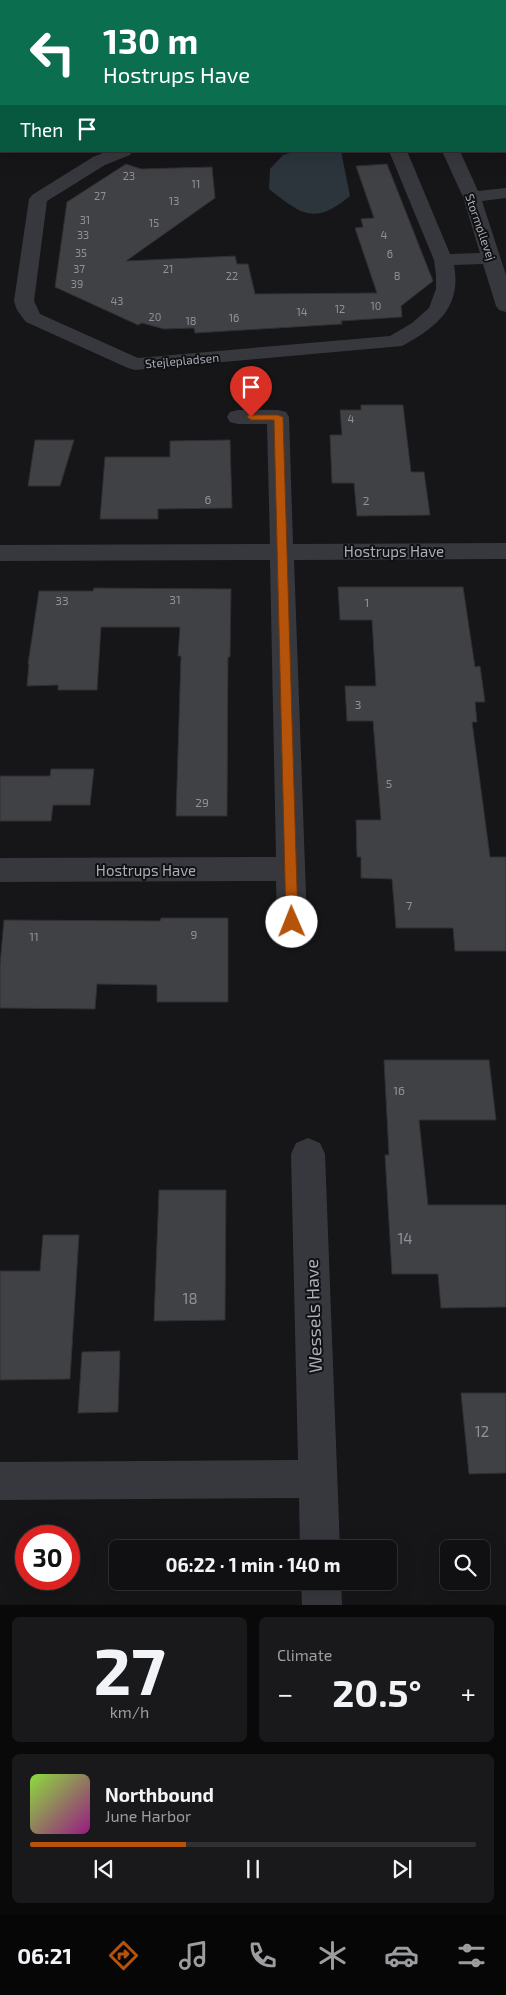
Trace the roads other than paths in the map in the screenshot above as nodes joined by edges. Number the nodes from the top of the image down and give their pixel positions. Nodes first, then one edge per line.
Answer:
1 (121, 152) edge
2 (398, 152) edge
3 (451, 152) edge
4 (506, 193) edge
5 (472, 197) junction
6 (492, 258) junction
7 (443, 260) junction
8 (506, 306) edge
9 (238, 418) dead end
10 (283, 551) junction
11 (506, 551) edge
12 (0, 553) edge
13 (291, 869) junction
14 (0, 870) edge
15 (292, 922) dead end
16 (308, 1154) dead end
17 (317, 1479) junction
18 (0, 1481) edge
19 (320, 1540) edge
20 (321, 1590) edge
21 (322, 1605) edge

1 - 7 street, Stejlepladsen
2 - 7 street, Stejlepladsen
3 - 5 street, Stormøllevej
4 - 5 street
5 - 6 street, Stormøllevej
6 - 7 street
6 - 8 street, Stormøllevej
9 - 10 street
10 - 11 street, Hostrups Have
10 - 12 street, Hostrups Have
10 - 13 street
13 - 14 street, Hostrups Have
13 - 15 street
16 - 17 street, Wessels Have
17 - 18 street
17 - 19 street, Wessels Have
20 - 21 street

